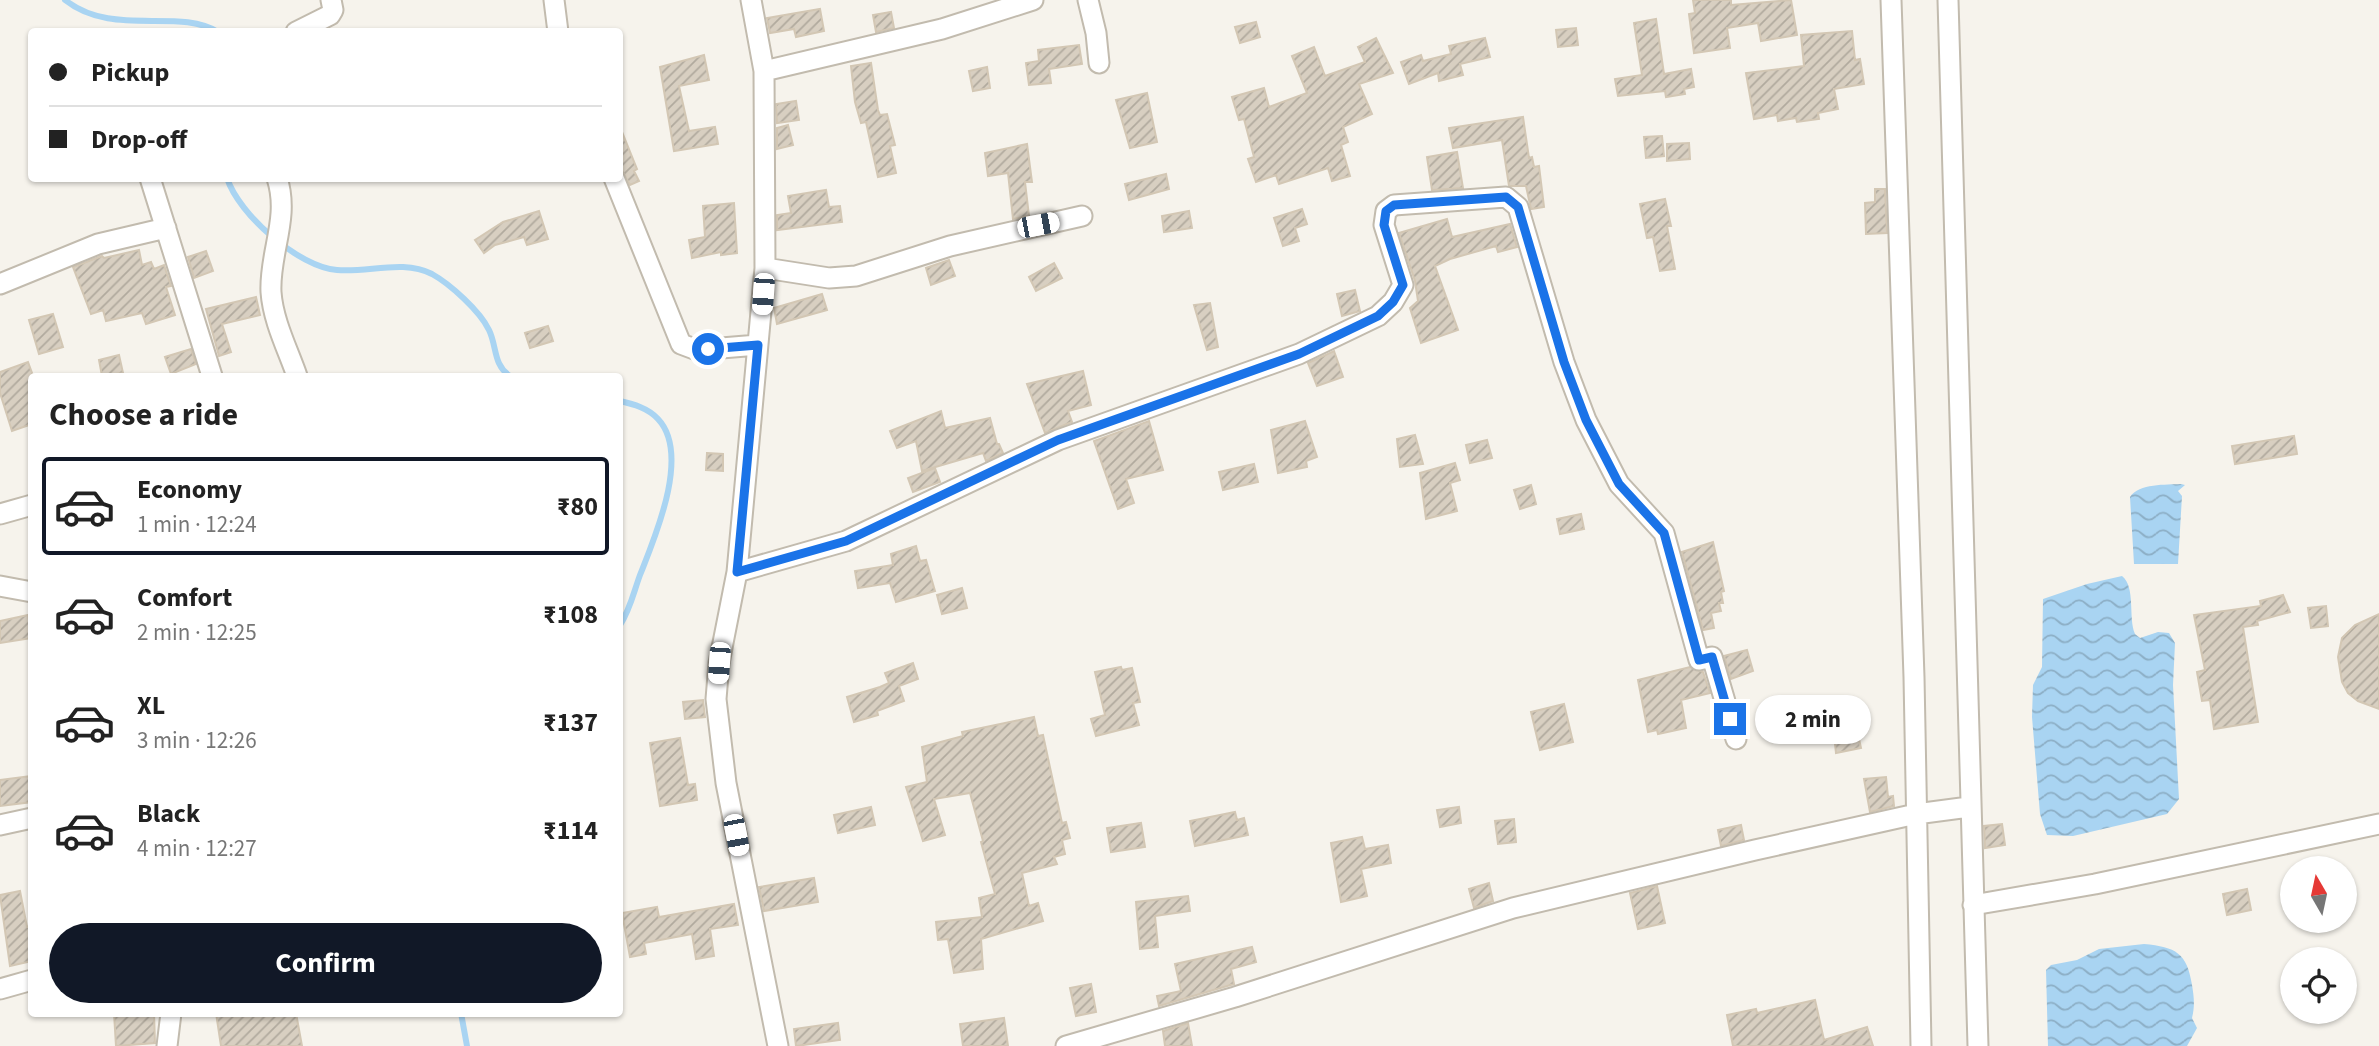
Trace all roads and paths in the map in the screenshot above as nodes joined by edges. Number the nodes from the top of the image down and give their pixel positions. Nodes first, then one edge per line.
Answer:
1 (331, 0) edge
2 (554, 0) edge
3 (751, 0) edge
4 (1033, 0) edge
5 (1088, 0) edge
6 (1891, 0) edge
7 (1948, 0) edge
8 (304, 28) edge
9 (558, 28) edge
10 (1099, 63) dead end
11 (764, 71) junction
12 (151, 182) edge
13 (279, 182) edge
14 (616, 182) edge
15 (1082, 216) dead end
16 (166, 228) junction
17 (765, 268) junction
18 (0, 284) edge
19 (758, 345) junction
20 (211, 373) edge
21 (296, 373) edge
22 (28, 506) edge
23 (0, 514) edge
24 (737, 572) junction
25 (0, 586) edge
26 (28, 591) edge
27 (1736, 739) dead end
28 (1969, 807) junction
29 (1916, 814) junction
30 (28, 819) edge
31 (2379, 824) edge
32 (0, 825) edge
33 (1973, 905) junction
34 (28, 981) edge
35 (0, 989) edge
36 (171, 1017) edge
37 (167, 1046) edge
38 (778, 1046) edge
39 (1066, 1046) edge
40 (1921, 1046) edge
41 (1978, 1046) edge

1 - 8 street
2 - 9 street
3 - 11 street
4 - 11 street
5 - 10 street
6 - 29 street
7 - 28 street
11 - 17 street
12 - 16 street
13 - 21 street
14 - 19 street
15 - 17 street
16 - 18 street
16 - 20 street
17 - 19 street
19 - 24 street
22 - 23 street
24 - 27 street
24 - 38 street
25 - 26 street
28 - 29 street
28 - 33 street
29 - 39 street
29 - 40 street
30 - 32 street
31 - 33 street
33 - 41 street
34 - 35 street
36 - 37 street

